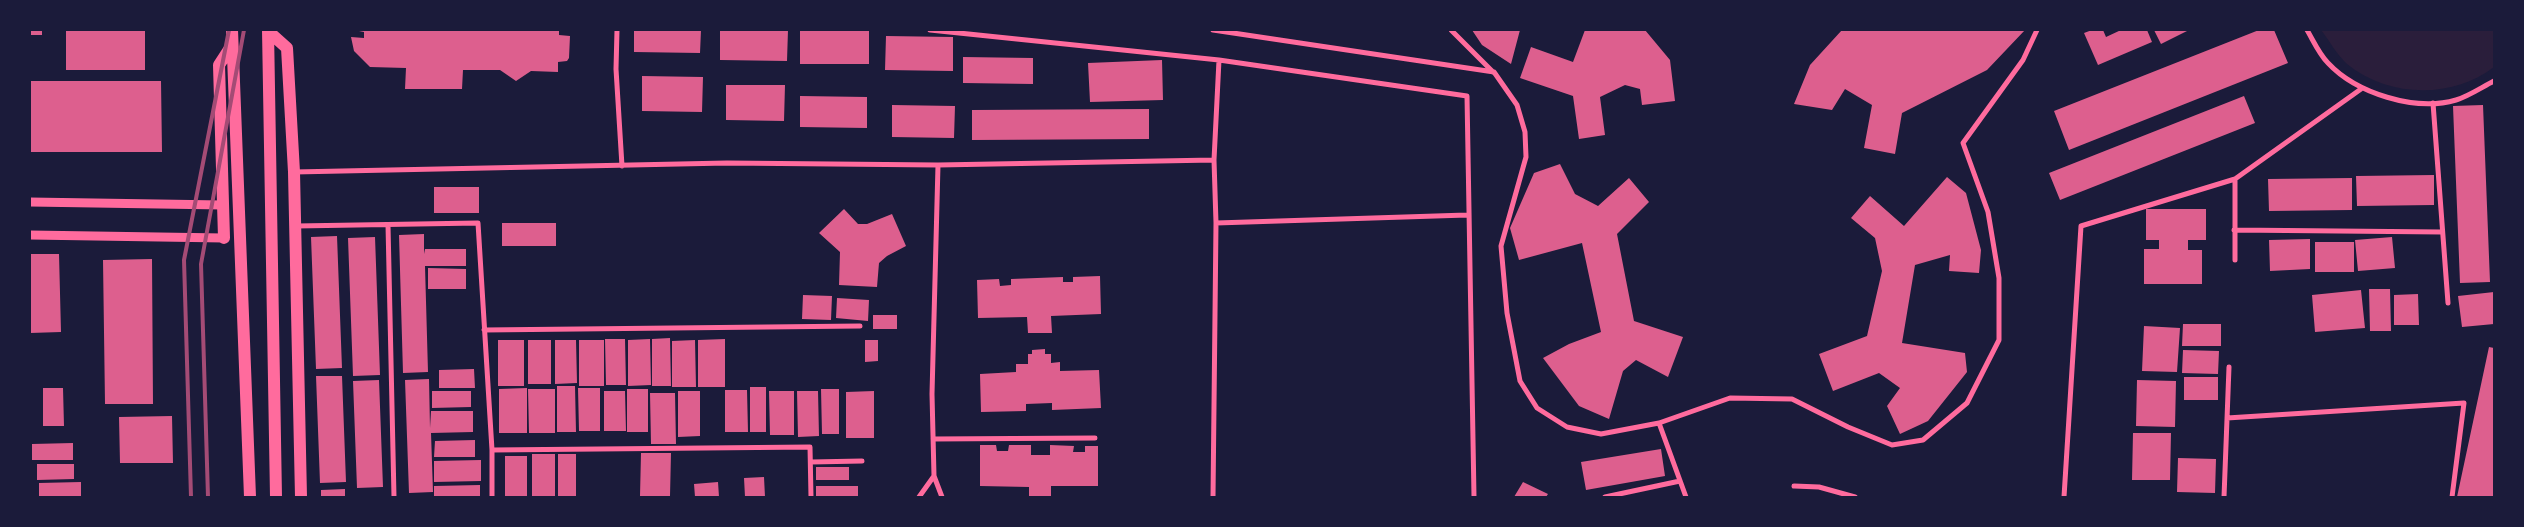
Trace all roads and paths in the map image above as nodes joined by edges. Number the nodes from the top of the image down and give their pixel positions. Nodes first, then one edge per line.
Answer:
1 (232, 30) edge
2 (268, 30) edge
3 (617, 30) edge
4 (930, 30) edge
5 (1213, 30) edge
6 (1451, 30) edge
7 (2037, 30) edge
8 (2307, 30) edge
9 (232, 44) junction
10 (1219, 60) junction
11 (1494, 72) junction
12 (2494, 81) edge
13 (2362, 89) junction
14 (2434, 104) junction
15 (1214, 160) junction
16 (938, 165) junction
17 (622, 166) junction
18 (294, 172) junction
19 (2234, 180) junction
20 (30, 202) edge
21 (223, 205) junction
22 (1467, 215) junction
23 (1216, 223) junction
24 (388, 225) junction
25 (295, 226) junction
26 (2234, 230) junction
27 (2442, 232) junction
28 (30, 235) edge
29 (224, 238) joint
30 (2235, 260) dead end
31 (2448, 303) dead end
32 (860, 326) dead end
33 (484, 330) junction
34 (2229, 367) dead end
35 (2227, 418) junction
36 (1659, 423) junction
37 (1094, 438) dead end
38 (933, 439) junction
39 (492, 450) junction
40 (862, 461) dead end
41 (811, 462) junction
42 (934, 476) junction
43 (1680, 481) junction
44 (1794, 486) dead end
45 (250, 497) edge
46 (276, 497) edge
47 (301, 497) edge
48 (394, 497) edge
49 (492, 497) edge
50 (811, 497) edge
51 (919, 497) edge
52 (942, 497) edge
53 (1214, 497) edge
54 (1474, 497) edge
55 (1605, 497) edge
56 (1686, 497) edge
57 (1854, 497) edge
58 (2064, 497) edge
59 (2224, 497) edge
60 (2452, 497) edge

1 - 9 main road
2 - 18 main road
2 - 46 main road
3 - 17 street
4 - 10 street
5 - 11 street
6 - 11 street
7 - 36 street
8 - 13 street
9 - 21 main road
9 - 45 main road
10 - 15 street
10 - 22 street
11 - 36 street
12 - 14 street
13 - 14 street
13 - 19 street
14 - 27 street
15 - 16 street
15 - 23 street
16 - 17 street
16 - 38 street
17 - 18 street
18 - 25 main road
19 - 26 street
19 - 58 street
20 - 21 street
21 - 29 main road
22 - 23 street
22 - 54 street
23 - 53 street
24 - 25 street
24 - 33 street
24 - 48 street
25 - 47 main road
26 - 27 street
26 - 30 street
27 - 31 street
28 - 29 street
32 - 33 street
33 - 39 street
34 - 35 street
35 - 59 street
35 - 60 street
36 - 43 street
37 - 38 street
38 - 42 street
39 - 41 street
39 - 49 street
40 - 41 street
41 - 50 street
42 - 51 street
42 - 52 street
43 - 55 street
43 - 56 street
44 - 57 street

